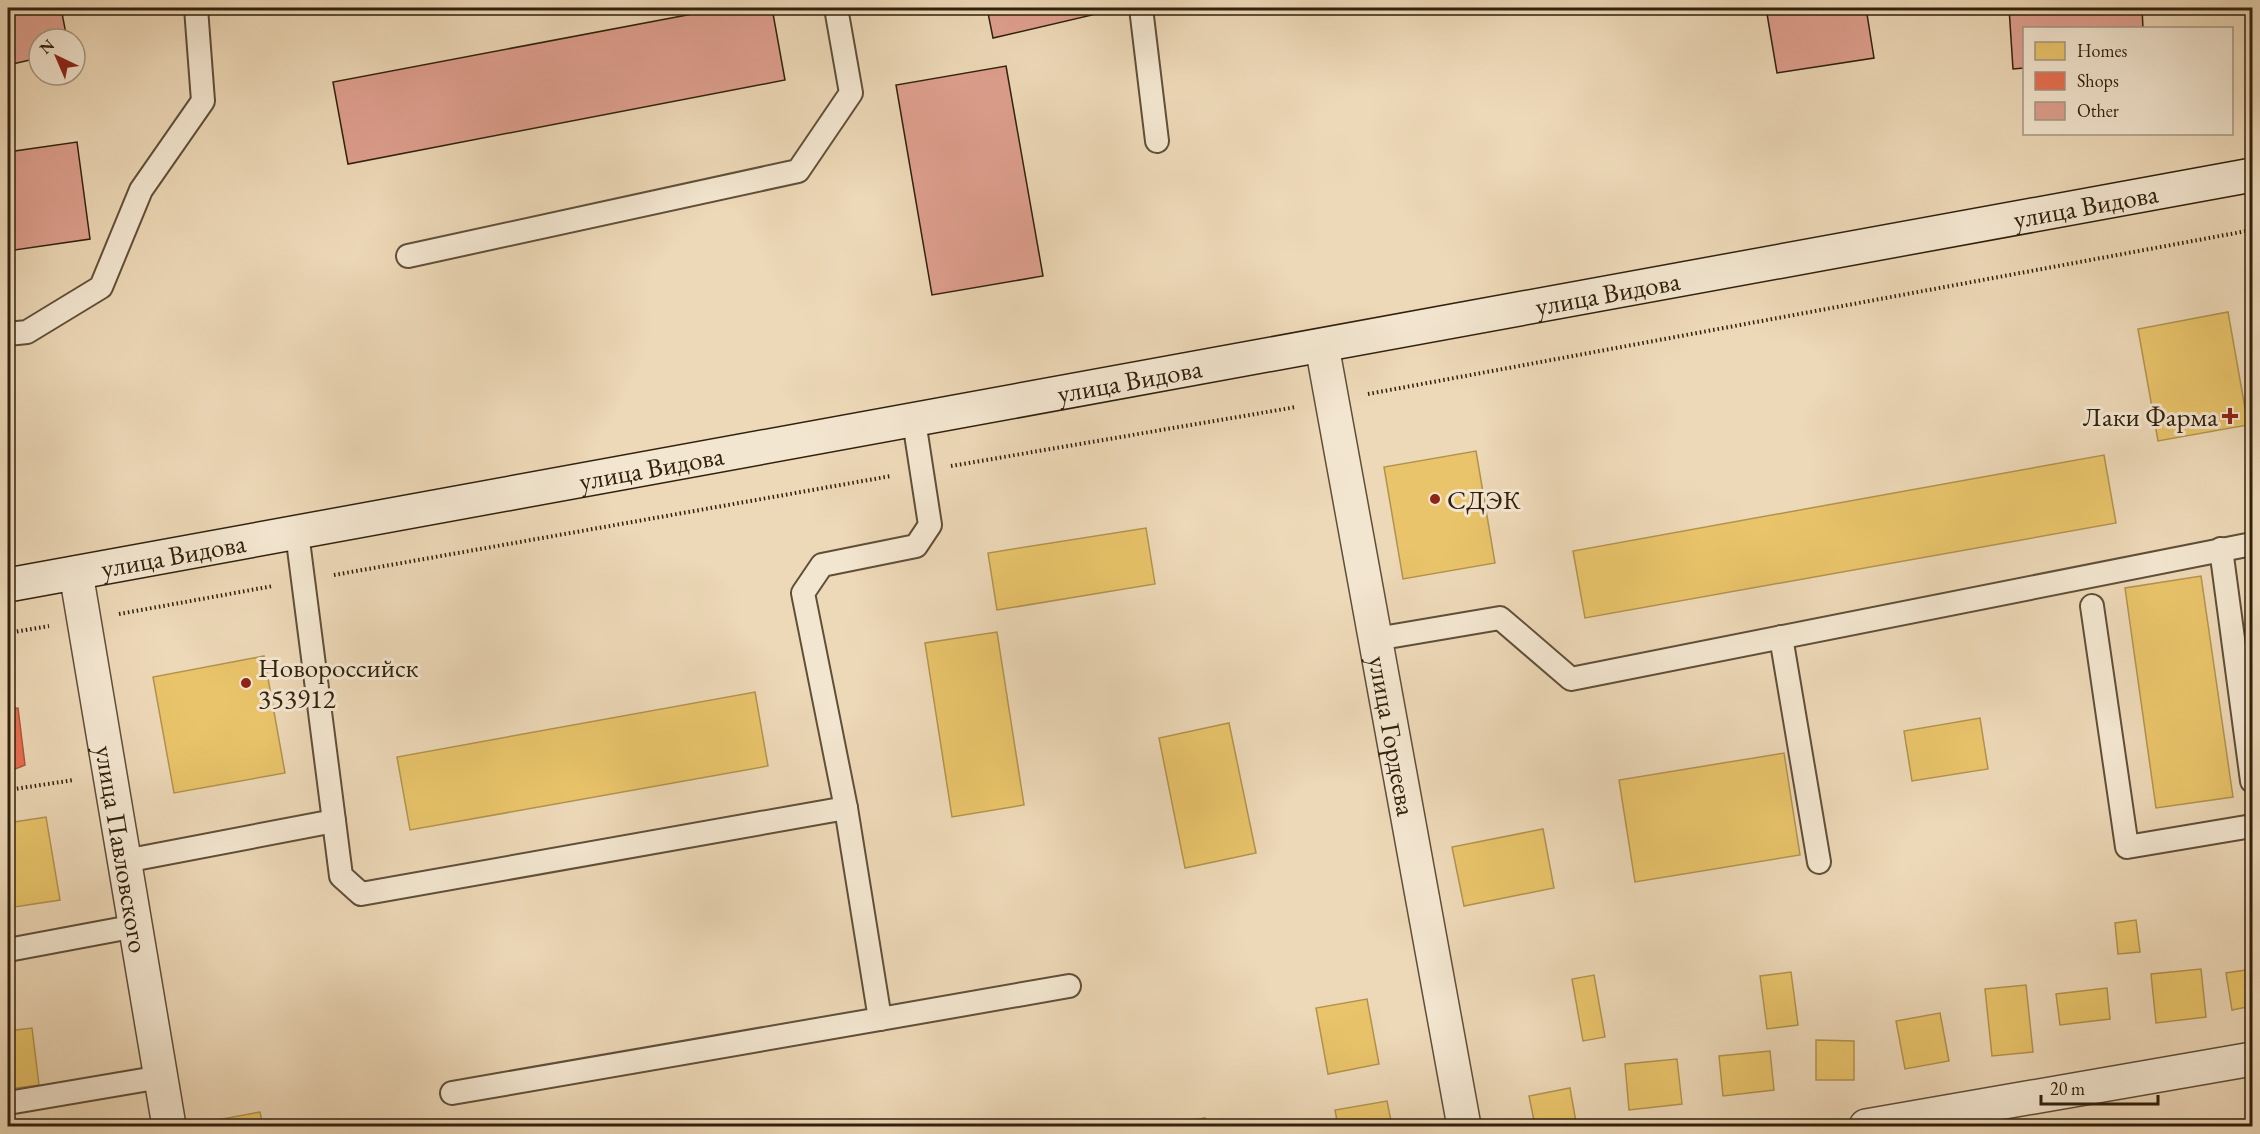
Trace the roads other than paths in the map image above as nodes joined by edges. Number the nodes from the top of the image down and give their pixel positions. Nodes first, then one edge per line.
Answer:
1 (196, 8) edge
2 (836, 8) edge
3 (1142, 8) edge
4 (1157, 141) dead end
5 (2253, 175) edge
6 (408, 256) dead end
7 (8, 334) edge
8 (1322, 346) junction
9 (914, 420) junction
10 (297, 533) junction
11 (2253, 544) edge
12 (2221, 549) junction
13 (76, 573) junction
14 (8, 585) edge
15 (2092, 606) dead end
16 (1782, 637) junction
17 (1376, 639) junction
18 (2253, 781) edge
19 (846, 808) junction
20 (334, 821) junction
21 (2253, 826) edge
22 (125, 861) junction
23 (1819, 862) dead end
24 (136, 926) junction
25 (8, 950) edge
26 (1069, 986) dead end
27 (880, 1019) junction
28 (2253, 1059) edge
29 (161, 1077) junction
30 (452, 1093) dead end
31 (8, 1103) edge
32 (170, 1126) edge
33 (1464, 1126) edge
34 (1866, 1126) edge

1 - 7 lane
2 - 6 lane
3 - 4 lane
5 - 8 street, улица Видова
8 - 9 street, улица Видова
8 - 17 street, улица Гордеева
9 - 10 street, улица Видова
9 - 19 lane
10 - 13 street, улица Видова
10 - 20 lane
11 - 12 lane
12 - 16 lane
12 - 18 lane
13 - 14 street, улица Видова
13 - 22 street, улица Павловского
15 - 21 lane
16 - 17 lane
16 - 23 lane
17 - 33 street, улица Гордеева
19 - 20 lane
19 - 27 lane
20 - 22 lane
22 - 24 street, улица Павловского
24 - 25 lane
24 - 29 street, улица Павловского
26 - 27 lane
27 - 30 lane
28 - 34 street
29 - 31 lane
29 - 32 street, улица Павловского

